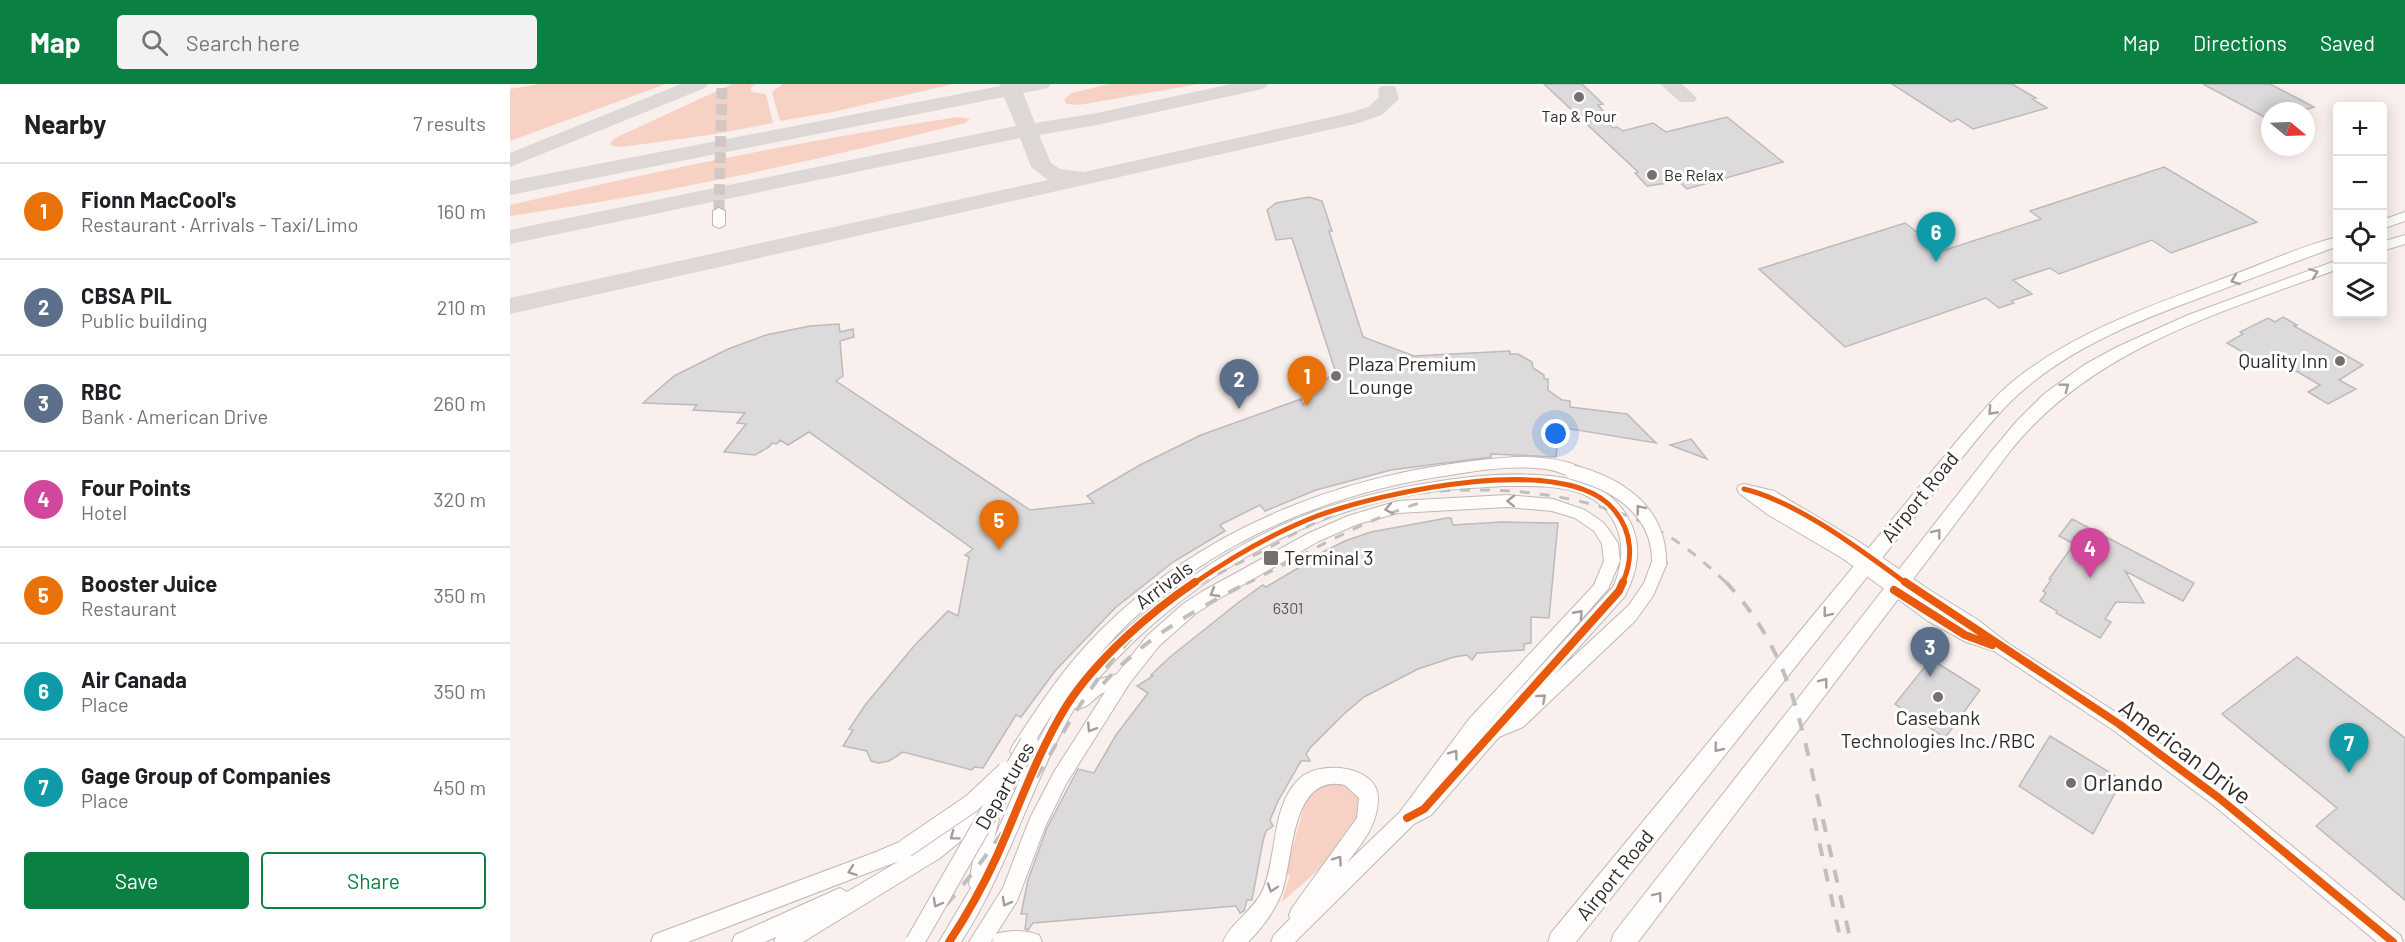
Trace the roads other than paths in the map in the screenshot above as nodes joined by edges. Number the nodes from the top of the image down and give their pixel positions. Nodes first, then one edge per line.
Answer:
1 (719, 211) tunnel mouth
2 (2405, 216) edge
3 (2387, 223) edge
4 (718, 225) dead end
5 (2405, 238) edge
6 (2333, 243) edge
7 (2387, 245) edge
8 (2333, 266) edge
9 (1609, 503) junction
10 (1867, 563) junction
11 (1898, 585) junction
12 (1123, 679) junction
13 (1055, 728) junction
14 (1495, 732) junction
15 (1035, 748) junction
16 (997, 798) junction
17 (1407, 818) junction
18 (901, 871) junction
19 (977, 898) junction
20 (661, 942) edge
21 (742, 942) edge
22 (784, 942) edge
23 (915, 942) edge
24 (949, 942) edge
25 (979, 942) edge
26 (1002, 942) edge
27 (1032, 942) edge
28 (1233, 942) edge
29 (1280, 942) edge
30 (1560, 942) edge
31 (1623, 942) edge
32 (2393, 942) edge

1 - 4 street
2 - 3 main road
5 - 7 main road
6 -> 10 main road, Airport Road
11 -> 8 main road, Airport Road
9 - 13 street, Arrivals
9 - 14 street
9 - 16 street
10 - 10 street, American Drive
10 - 11 street, American Drive
10 -> 30 main road, Airport Road
31 -> 11 main road, Airport Road
11 - 32 street, American Drive
12 - 13 street
17 -> 12 street
12 -> 25 street
13 - 15 street, Arrivals
14 -> 15 street, Departures, bridge
14 - 17 street
15 - 16 street
15 - 19 street, Arrivals
15 -> 20 street, bridge
15 -> 23 street, Departures, bridge
16 -> 18 street
16 - 19 street
17 - 29 street
18 - 21 street
18 - 22 street
19 - 24 street, Arrivals
26 - 27 street
29 -> 28 street

